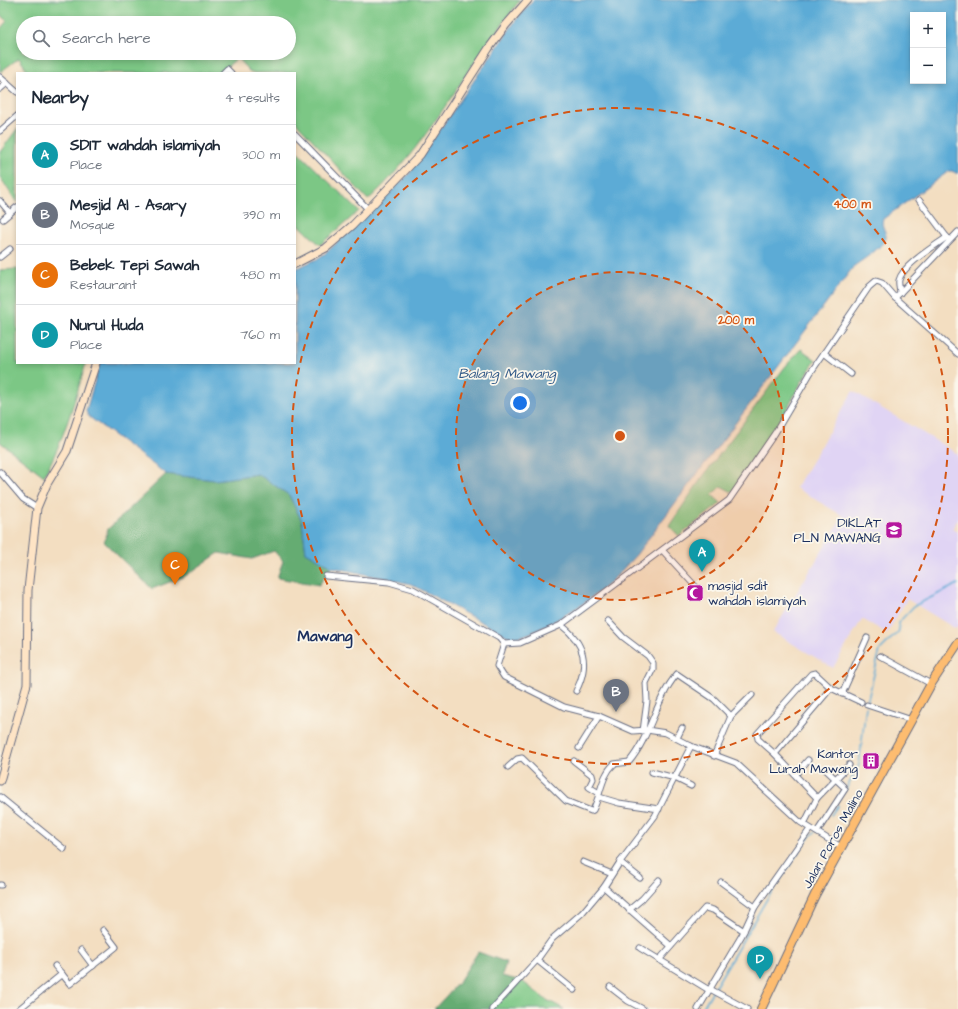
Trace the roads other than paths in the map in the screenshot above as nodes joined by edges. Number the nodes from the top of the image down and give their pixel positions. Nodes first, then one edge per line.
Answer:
1 (528, 0) edge
2 (0, 77) edge
3 (7, 83) junction
4 (0, 89) edge
5 (16, 91) edge
6 (16, 117) edge
7 (0, 131) edge
8 (296, 135) edge
9 (0, 201) edge
10 (920, 202) dead end
11 (16, 207) edge
12 (368, 210) junction
13 (10, 213) junction
14 (3, 219) dead end
15 (958, 232) edge
16 (948, 239) junction
17 (10, 249) dead end
18 (0, 257) edge
19 (296, 263) edge
20 (900, 293) junction
21 (895, 298) junction
22 (824, 353) junction
23 (958, 354) edge
24 (96, 364) edge
25 (851, 374) dead end
26 (1, 476) edge
27 (37, 508) junction
28 (663, 551) junction
29 (326, 576) dead end
30 (696, 588) dead end
31 (608, 621) dead end
32 (561, 625) junction
33 (867, 638) dead end
34 (504, 644) junction
35 (957, 646) edge
36 (880, 656) dead end
37 (931, 684) junction
38 (831, 688) junction
39 (576, 691) dead end
40 (842, 694) junction
41 (752, 696) dead end
42 (861, 702) dead end
43 (867, 705) dead end
44 (599, 716) junction
45 (731, 716) junction
46 (912, 720) junction
47 (682, 728) dead end
48 (645, 731) junction
49 (677, 738) junction
50 (691, 746) junction
51 (579, 748) dead end
52 (775, 754) junction
53 (714, 756) junction
54 (808, 760) dead end
55 (574, 761) dead end
56 (849, 764) dead end
57 (508, 767) dead end
58 (825, 769) dead end
59 (652, 772) dead end
60 (796, 774) junction
61 (675, 778) junction
62 (835, 779) junction
63 (0, 781) edge
64 (691, 786) dead end
65 (599, 795) junction
66 (0, 797) edge
67 (816, 798) junction
68 (659, 809) junction
69 (804, 824) junction
70 (814, 831) junction
71 (841, 847) junction
72 (64, 849) dead end
73 (583, 862) dead end
74 (620, 862) junction
75 (612, 874) junction
76 (640, 878) dead end
77 (659, 880) dead end
78 (721, 882) dead end
79 (604, 887) junction
80 (755, 907) junction
81 (629, 910) junction
82 (103, 930) dead end
83 (744, 931) junction
84 (671, 946) junction
85 (640, 948) dead end
86 (81, 950) dead end
87 (537, 960) junction
88 (659, 960) junction
89 (55, 966) dead end
90 (93, 966) junction
91 (62, 974) junction
92 (610, 987) dead end
93 (710, 989) junction
94 (574, 990) dead end
95 (19, 1009) edge
96 (492, 1009) edge
97 (643, 1009) edge
98 (698, 1009) edge
99 (747, 1009) edge
100 (760, 1009) edge

1 - 12 street
2 - 3 street
3 - 4 street
3 - 5 street
6 - 7 street
8 - 12 street
9 - 13 street
10 - 16 street
11 - 13 street
12 - 19 street
13 - 14 street
15 - 16 street
16 - 20 street
16 - 20 street
17 - 18 street
20 - 21 street
21 - 22 street
21 - 23 street
22 - 25 street
22 - 28 street
24 - 27 street
26 - 27 street
27 - 63 street
28 - 30 street
28 - 32 street
29 - 34 street
31 - 48 street
32 - 34 street
32 - 39 street
33 - 40 street
34 - 44 street
35 - 37 main road, Jalan Poros Malino
36 - 37 street
37 - 46 main road, Jalan Poros Malino
38 - 40 street
38 - 52 street
38 - 52 street
40 - 42 street
41 - 45 street
43 - 46 street
44 - 48 street
44 - 51 street
45 - 48 street
45 - 53 street
46 - 71 main road, Jalan Poros Malino
47 - 49 street
48 - 49 street
48 - 65 street
49 - 50 street
50 - 53 street
50 - 61 street
52 - 60 street
53 - 69 street
54 - 60 street
55 - 65 street
56 - 62 street
57 - 65 street
58 - 62 street
59 - 61 street
60 - 67 street
61 - 64 street
61 - 68 street
62 - 67 street
62 - 70 street
65 - 68 street
66 - 72 street
67 - 69 street
68 - 74 street
69 - 70 street
70 - 71 street
70 - 80 street
71 - 100 main road, Jalan Poros Malino
73 - 75 street
74 - 75 street
74 - 76 street
75 - 79 street
77 - 81 street
78 - 80 street
79 - 81 street
79 - 87 street
80 - 83 street
81 - 84 street
82 - 90 street
83 - 84 street
83 - 93 street
84 - 88 street
85 - 88 street
86 - 90 street
87 - 94 street
87 - 96 street
88 - 93 street
89 - 91 street
90 - 91 street
91 - 95 street
92 - 97 street
93 - 98 street
93 - 99 street

